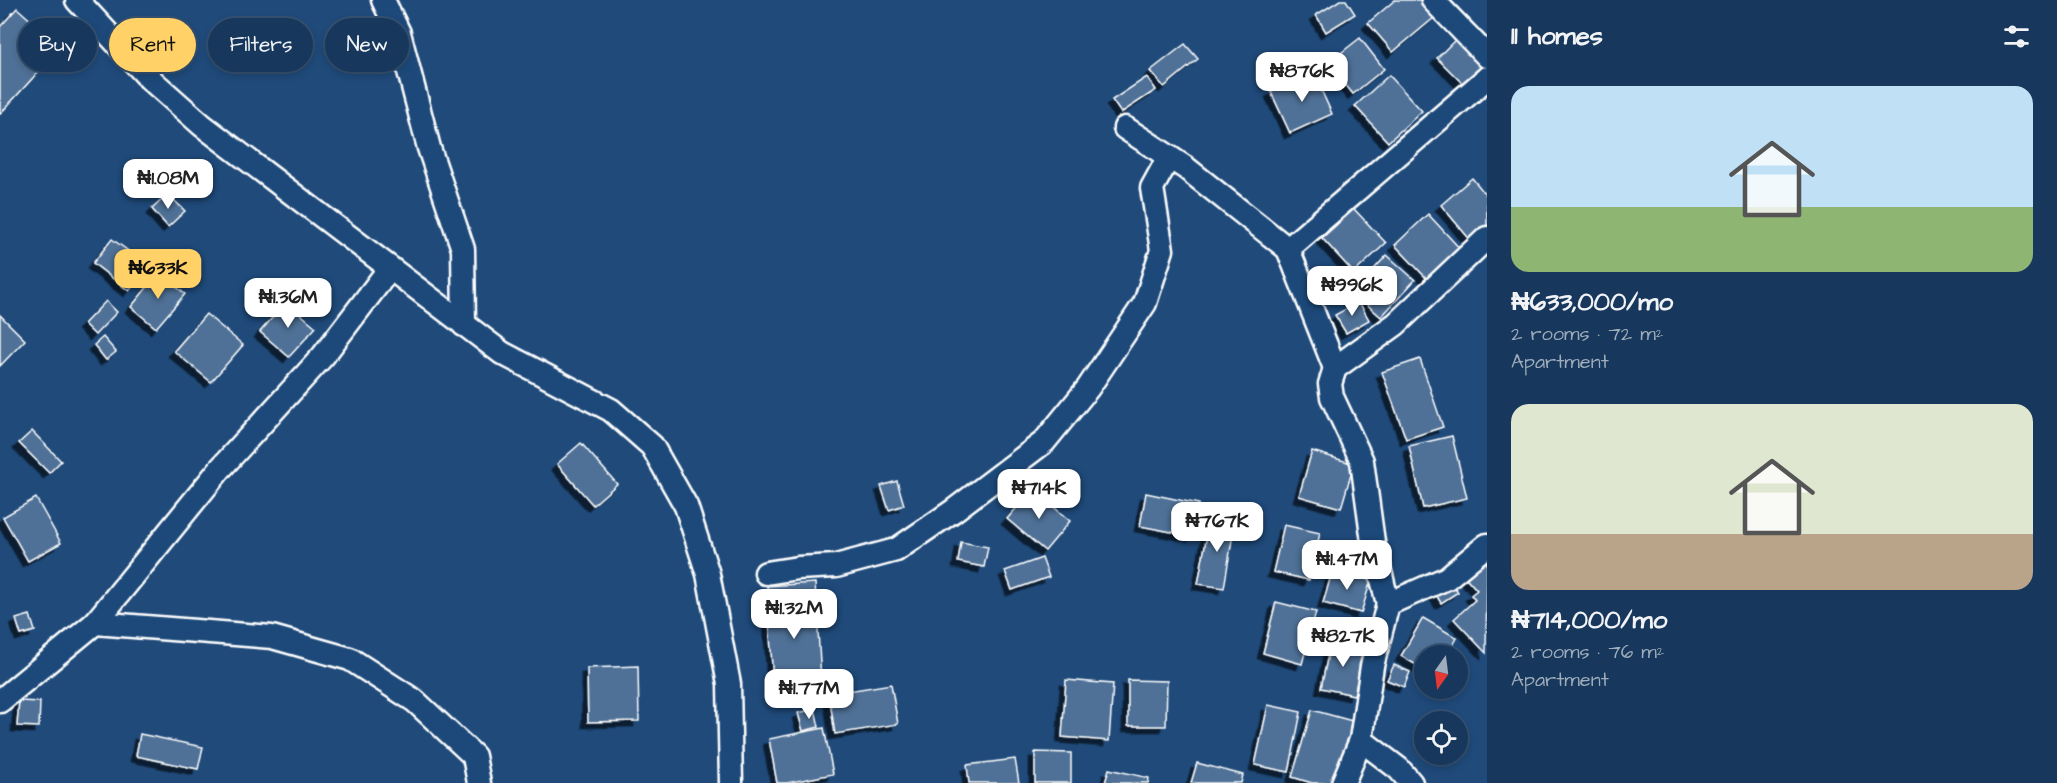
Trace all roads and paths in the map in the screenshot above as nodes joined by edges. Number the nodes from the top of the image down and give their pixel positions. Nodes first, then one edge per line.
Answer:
1 (77, 0) edge
2 (383, 0) edge
3 (1433, 0) edge
4 (1487, 56) edge
5 (1487, 78) edge
6 (1125, 128) dead end
7 (1169, 157) junction
8 (1487, 238) edge
9 (1288, 249) junction
10 (390, 268) junction
11 (464, 325) junction
12 (1335, 368) junction
13 (1487, 545) edge
14 (766, 573) dead end
15 (1388, 604) junction
16 (95, 623) junction
17 (0, 701) edge
18 (1361, 740) junction
19 (479, 783) edge
20 (731, 783) edge
21 (1343, 783) edge
22 (1411, 783) edge

1 - 10 street
2 - 11 street
3 - 4 street
5 - 9 street
6 - 7 street
7 - 9 street
7 - 14 street
8 - 12 street
9 - 12 street
10 - 11 street
10 - 16 street
11 - 20 street
12 - 15 street
13 - 15 street
15 - 18 street
16 - 17 street
16 - 19 street
18 - 21 street
18 - 22 street

